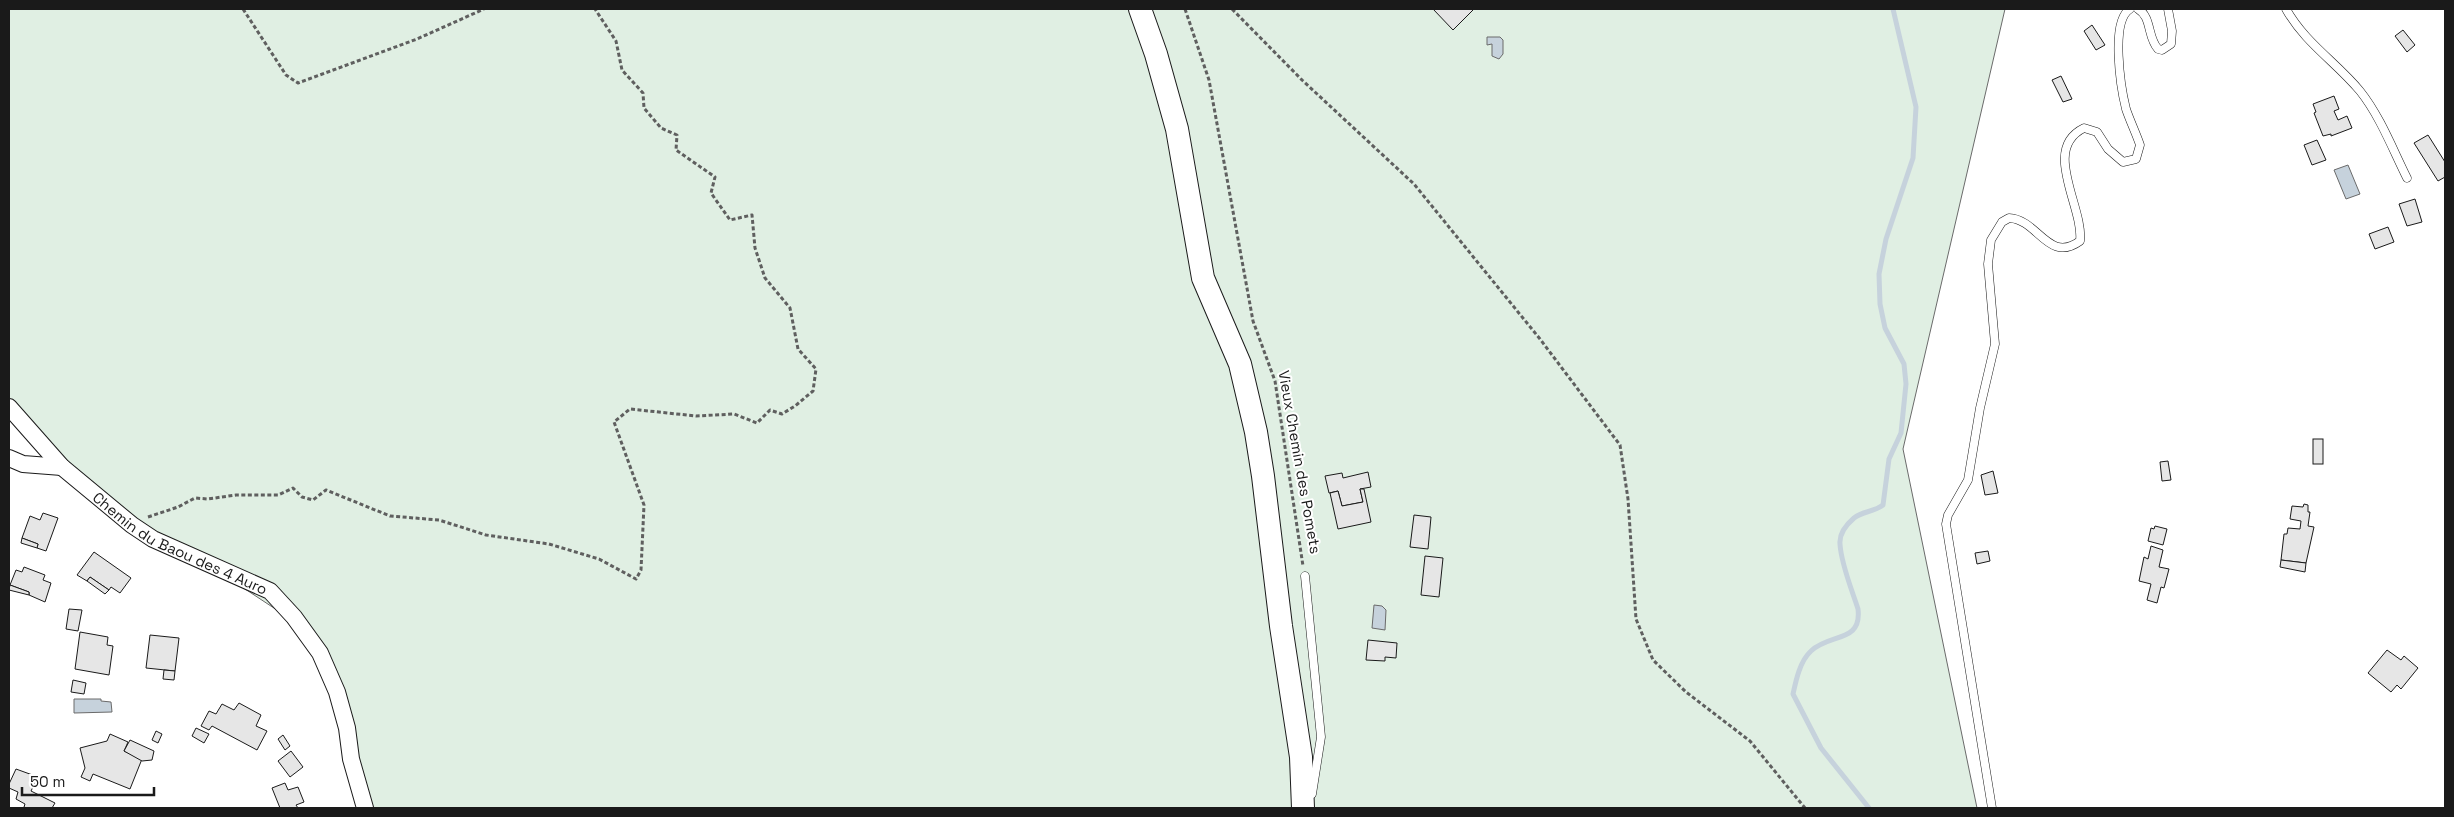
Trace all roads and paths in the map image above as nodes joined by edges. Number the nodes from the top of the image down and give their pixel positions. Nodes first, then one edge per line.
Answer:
1 (243, 9) edge
2 (484, 9) edge
3 (595, 9) edge
4 (1140, 9) edge
5 (1184, 9) edge
6 (1232, 9) edge
7 (2130, 9) edge
8 (2138, 9) edge
9 (2168, 9) edge
10 (2286, 9) edge
11 (2407, 178) dead end
12 (9, 407) edge
13 (9, 458) edge
14 (62, 467) junction
15 (132, 525) junction
16 (1305, 576) joint
17 (365, 808) edge
18 (1303, 808) edge
19 (1310, 808) edge
20 (1805, 808) edge
21 (1992, 808) edge

1 - 2 path
3 - 15 path
4 - 18 street
5 - 16 path, Vieux Chemin des Pomets
6 - 20 path
7 - 21 lane
8 - 9 lane
10 - 11 lane
12 - 14 street, Chemin du Baou des 4 Auro
13 - 14 street
14 - 15 street, Chemin du Baou des 4 Auro
15 - 17 street, Chemin du Baou des 4 Auro
16 - 19 lane, Vieux Chemin des Pomets

